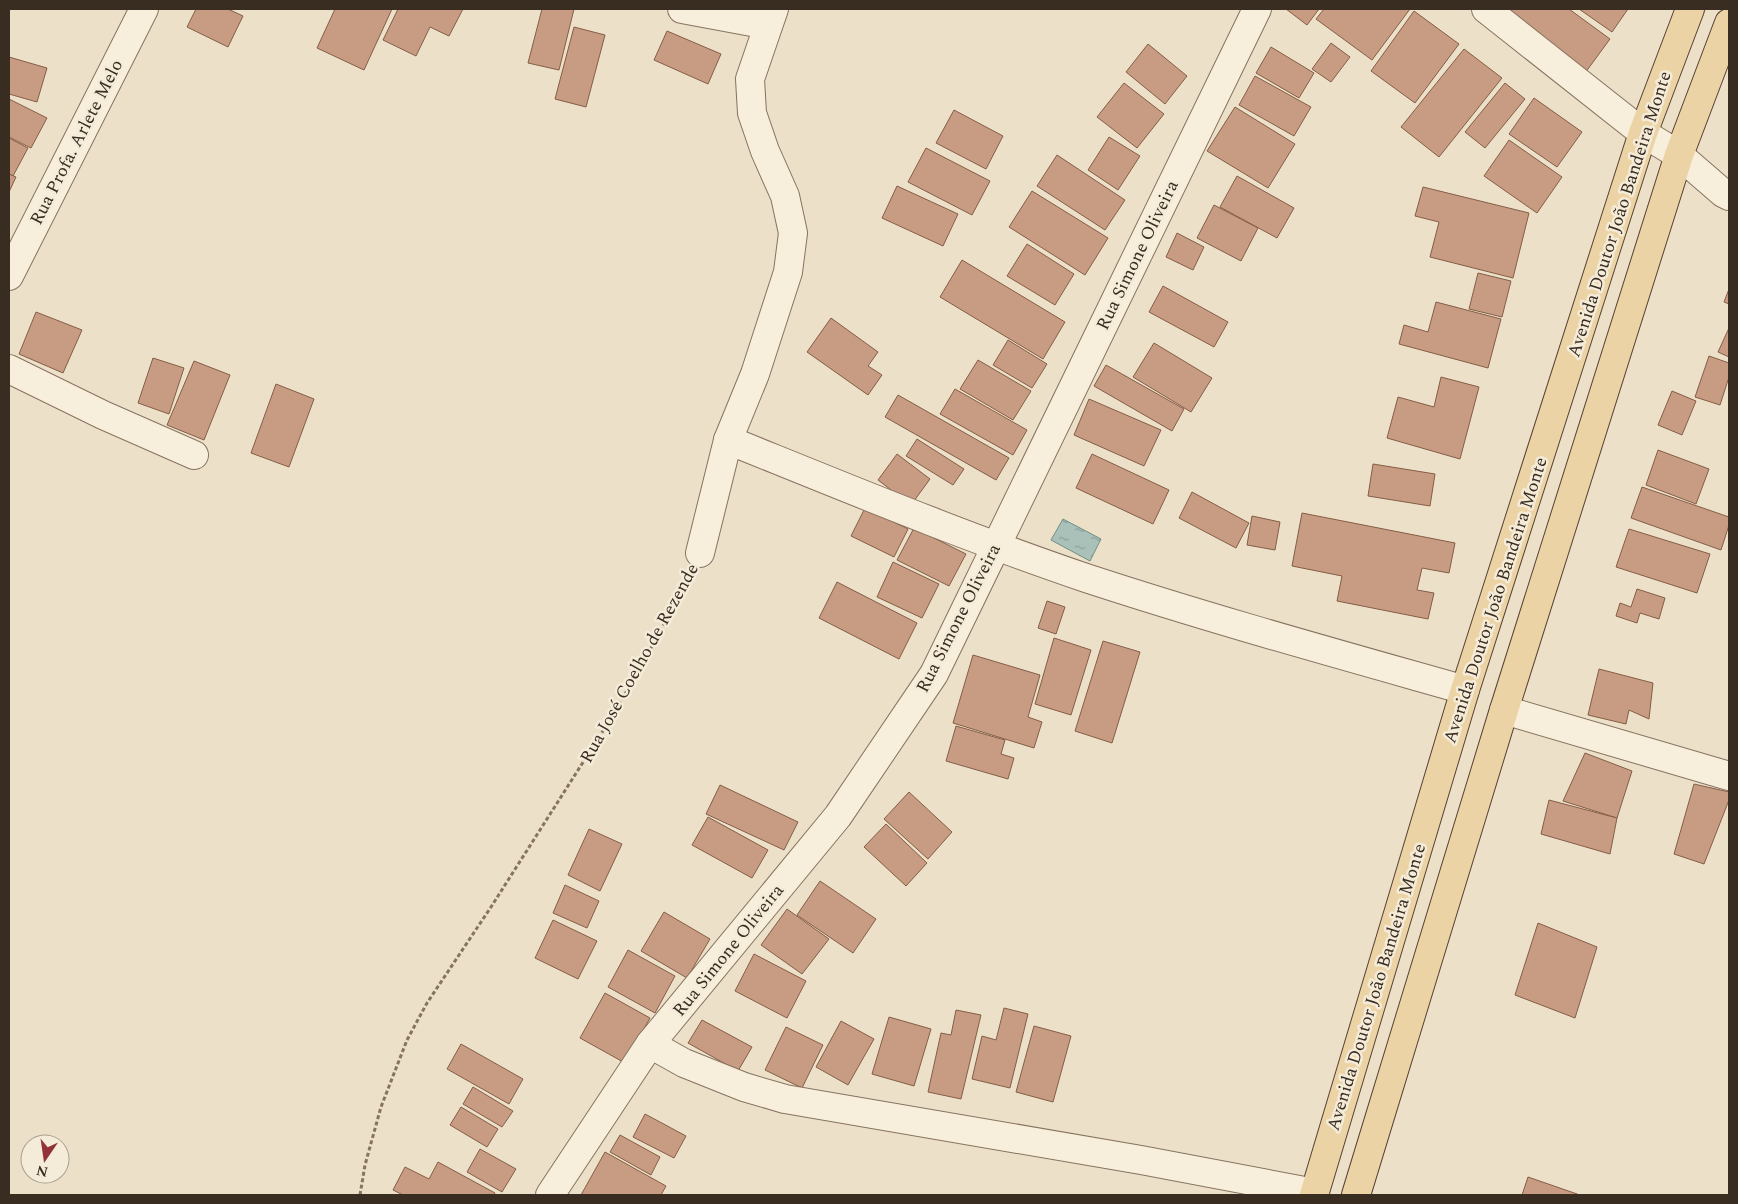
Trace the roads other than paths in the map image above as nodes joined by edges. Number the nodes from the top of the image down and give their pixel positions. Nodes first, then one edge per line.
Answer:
1 (144, 9) edge
2 (682, 9) edge
3 (1257, 9) edge
4 (1486, 9) edge
5 (1690, 9) edge
6 (771, 17) edge
7 (1729, 23) edge
8 (1643, 133) junction
9 (1679, 155) junction
10 (1729, 196) edge
11 (9, 276) edge
12 (9, 369) edge
13 (728, 440) junction
14 (194, 455) dead end
15 (995, 546) junction
16 (700, 553) road end
17 (1465, 690) junction
18 (1504, 710) junction
19 (1729, 776) edge
20 (650, 1044) junction
21 (1314, 1194) edge
22 (550, 1195) edge
23 (1356, 1195) edge

1 - 11 street, Rua Profa. Arlete Melo
2 - 6 street
3 - 15 street, Rua Simone Oliveira
4 - 8 street
5 - 8 main road, Avenida Doutor João Bandeira Monte
6 - 13 street, Rua José Coelho de Rezende
7 - 9 main road
8 - 9 street
8 - 17 main road, Avenida Doutor João Bandeira Monte
9 - 10 street
9 - 18 main road
12 - 14 street
13 - 15 street
13 - 16 street, Rua José Coelho de Rezende
15 - 17 street
15 - 20 street, Rua Simone Oliveira
17 - 21 main road, Avenida Doutor João Bandeira Monte
18 - 19 street
18 - 23 main road
20 - 21 street
20 - 22 street, Rua Simone Oliveira

